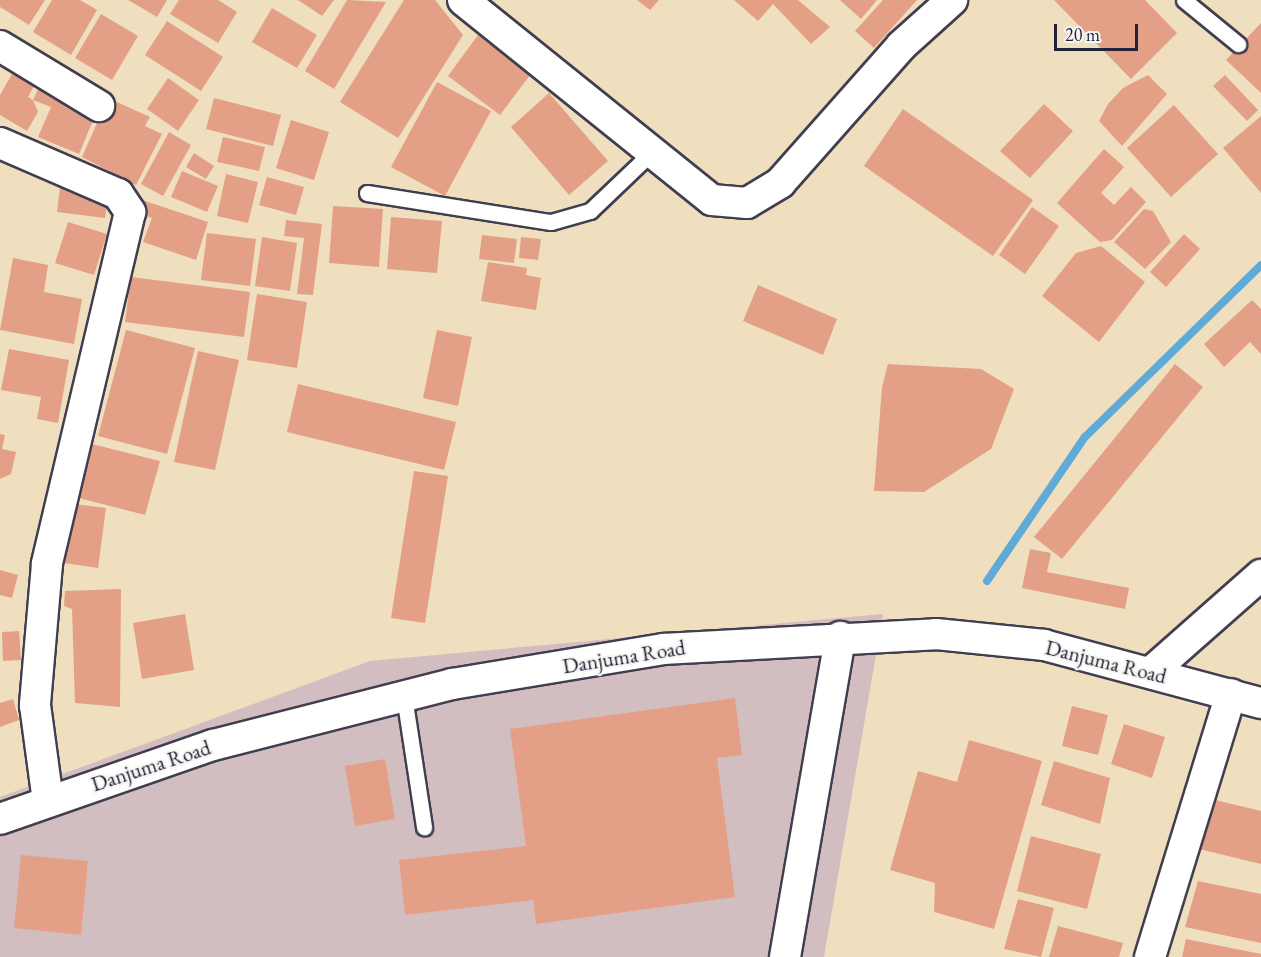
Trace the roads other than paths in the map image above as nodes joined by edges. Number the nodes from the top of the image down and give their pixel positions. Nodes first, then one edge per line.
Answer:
1 (463, 0) edge
2 (952, 0) edge
3 (1184, 0) edge
4 (1238, 44) dead end
5 (0, 46) edge
6 (99, 106) dead end
7 (0, 143) edge
8 (652, 152) junction
9 (367, 193) dead end
10 (1261, 575) edge
11 (840, 637) junction
12 (1151, 672) junction
13 (1231, 694) junction
14 (404, 696) junction
15 (1261, 703) edge
16 (48, 801) junction
17 (0, 819) edge
18 (424, 826) dead end
19 (785, 957) edge
20 (1149, 957) edge

1 - 8 street
2 - 8 street
3 - 4 lane
5 - 6 street
7 - 16 street
8 - 9 lane
10 - 12 street
11 - 12 street, Danjuma Road
11 - 14 street, Danjuma Road
11 - 19 street
12 - 13 street, Danjuma Road
13 - 15 street, Danjuma Road
13 - 20 street
14 - 16 street, Danjuma Road
14 - 18 lane
16 - 17 street, Danjuma Road

